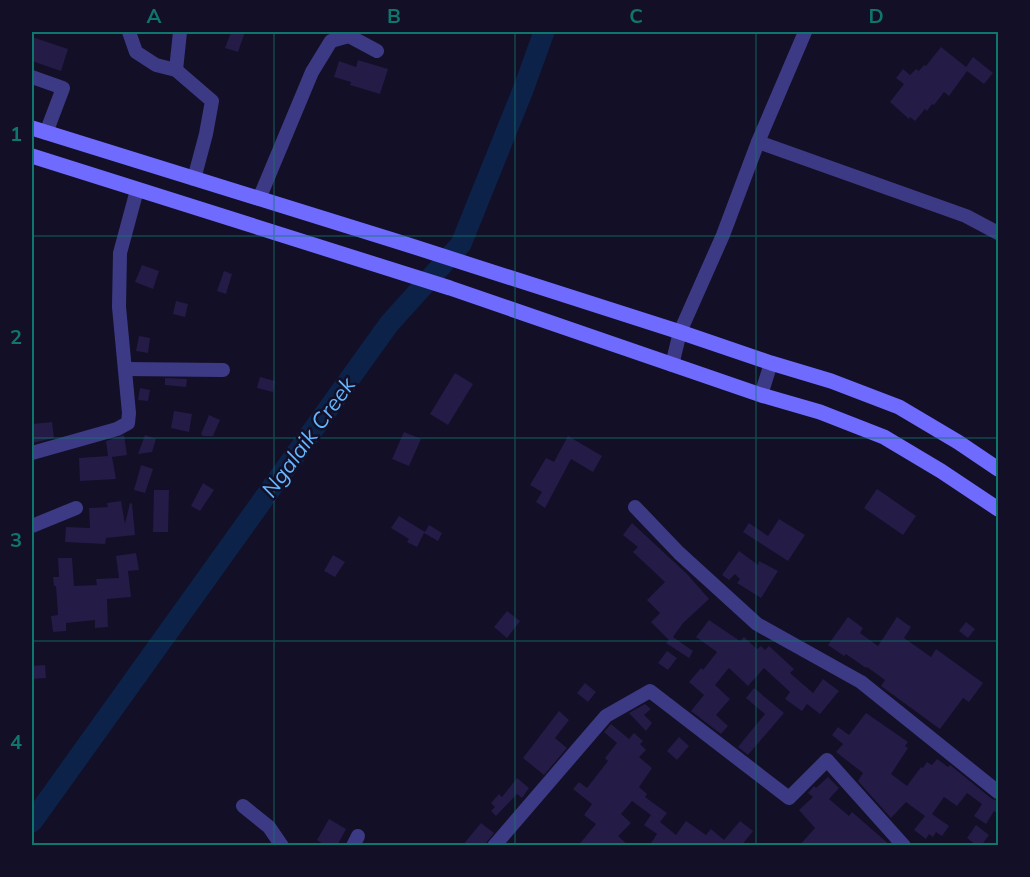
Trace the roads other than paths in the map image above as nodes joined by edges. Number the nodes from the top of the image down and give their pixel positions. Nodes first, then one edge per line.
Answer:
1 (129, 32) edge
2 (180, 32) edge
3 (806, 32) edge
4 (377, 51) dead end
5 (176, 70) junction
6 (32, 77) edge
7 (39, 130) edge
8 (758, 142) junction
9 (32, 156) edge
10 (194, 179) junction
11 (137, 190) junction
12 (259, 199) junction
13 (999, 233) edge
14 (680, 332) junction
15 (771, 363) junction
16 (672, 365) junction
17 (125, 369) junction
18 (223, 370) dead end
19 (761, 395) junction
20 (32, 453) edge
21 (999, 469) edge
22 (635, 507) dead end
23 (76, 508) dead end
24 (999, 510) edge
25 (32, 526) edge
26 (999, 792) edge
27 (243, 806) dead end
28 (282, 846) edge
29 (494, 846) edge
30 (904, 846) edge

1 - 5 street
2 - 5 street
3 - 8 street
4 - 12 street
5 - 10 street
6 - 7 street
7 - 10 main road
8 - 13 street
8 - 14 street
9 - 11 main road
10 - 12 main road
11 - 16 main road
11 - 17 street
12 - 14 main road
14 - 15 main road
14 - 16 street
15 - 19 street
15 - 21 main road
16 - 19 main road
17 - 18 street
17 - 20 street
19 - 24 main road
22 - 26 street
23 - 25 street
27 - 28 street
29 - 30 street

